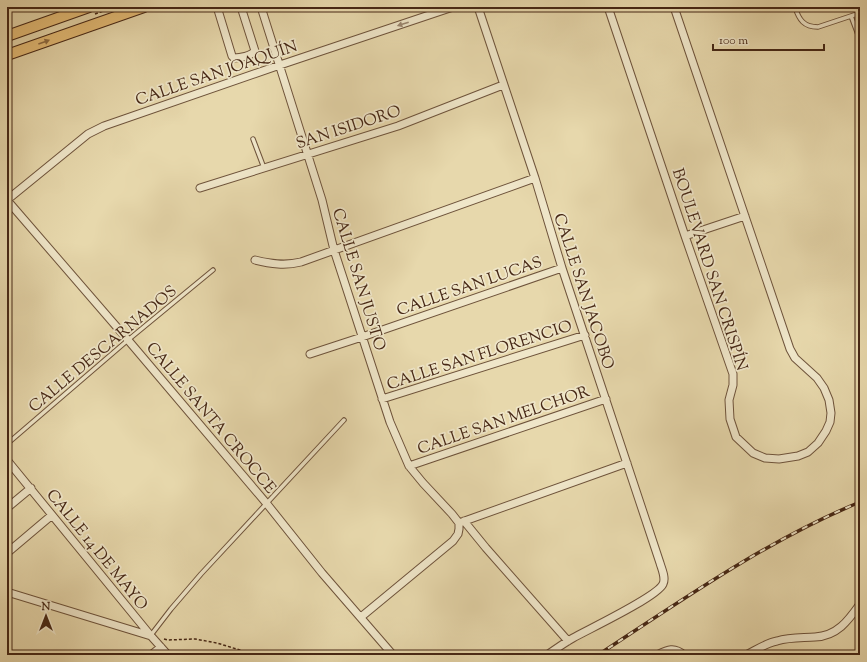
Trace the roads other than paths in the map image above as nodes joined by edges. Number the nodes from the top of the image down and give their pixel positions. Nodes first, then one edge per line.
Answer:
1 (88, 7) edge
2 (144, 7) edge
3 (219, 7) edge
4 (241, 7) edge
5 (261, 7) edge
6 (453, 7) edge
7 (478, 7) edge
8 (608, 7) edge
9 (674, 7) edge
10 (795, 7) edge
11 (860, 13) edge
12 (851, 16) junction
13 (7, 36) edge
14 (860, 40) edge
15 (7, 55) edge
16 (280, 65) junction
17 (503, 85) junction
18 (253, 140) dead end
19 (308, 154) junction
20 (264, 168) junction
21 (535, 178) junction
22 (200, 188) dead end
23 (7, 200) edge
24 (745, 216) junction
25 (685, 236) junction
26 (334, 250) junction
27 (255, 260) dead end
28 (562, 268) junction
29 (213, 270) dead end
30 (585, 335) junction
31 (362, 337) junction
32 (128, 340) junction
33 (310, 354) dead end
34 (382, 399) junction
35 (606, 399) junction
36 (344, 420) dead end
37 (7, 444) edge
38 (7, 460) edge
39 (627, 463) junction
40 (409, 466) junction
41 (30, 488) junction
42 (267, 504) junction
43 (7, 508) edge
44 (52, 515) junction
45 (462, 522) junction
46 (7, 553) edge
47 (7, 592) edge
48 (860, 604) edge
49 (361, 617) junction
50 (151, 636) junction
51 (568, 641) junction
52 (161, 647) junction
53 (151, 655) edge
54 (168, 655) edge
55 (393, 655) edge
56 (547, 655) edge
57 (657, 655) edge
58 (684, 655) edge
59 (746, 655) edge

1 - 13 main road
15 -> 2 main road
3 - 4 street
5 - 16 street, CALLE SAN JUSTO
6 -> 16 street, CALLE SAN JOAQUÍN
7 - 17 street, CALLE SAN JACOBO
8 - 25 street, BOULEVARD SAN CRISPÍN
9 - 24 street, BOULEVARD SAN CRISPÍN
10 - 12 lane
11 - 12 lane
12 - 14 lane
16 - 19 street, CALLE SAN JUSTO
16 - 23 street, CALLE SAN JOAQUÍN
17 - 19 street, SAN ISIDORO
17 - 21 street, CALLE SAN JACOBO
18 - 20 lane
19 - 20 street, SAN ISIDORO
19 - 26 street, CALLE SAN JUSTO
20 - 22 street, SAN ISIDORO
21 - 26 street
21 - 28 street, CALLE SAN JACOBO
23 - 32 street, CALLE SANTA CROCCE
24 - 25 street
24 - 25 street, BOULEVARD SAN CRISPÍN
26 - 27 street
26 - 31 street, CALLE SAN JUSTO
28 - 30 street, CALLE SAN JACOBO
28 - 31 street, CALLE SAN LUCAS
29 - 32 lane, CALLE DESCARNADOS
30 - 34 street, CALLE SAN FLORENCIO
30 - 35 street, CALLE SAN JACOBO
31 - 33 street, CALLE SAN LUCAS
31 - 34 street, CALLE SAN JUSTO
32 - 37 lane, CALLE DESCARNADOS
32 - 42 street, CALLE SANTA CROCCE
34 - 40 street, CALLE SAN JUSTO
35 - 39 street, CALLE SAN JACOBO
35 - 40 street, CALLE SAN MELCHOR
36 - 42 lane
38 - 41 street, CALLE 14 DE MAYO
39 - 45 street
39 - 51 street, CALLE SAN JACOBO
40 - 45 street, CALLE SAN JUSTO
41 - 43 street
41 - 44 street, CALLE 14 DE MAYO
42 - 49 street, CALLE SANTA CROCCE
42 - 50 lane
44 - 46 street
44 - 50 street, CALLE 14 DE MAYO
45 - 49 street
45 - 51 street, CALLE SAN JUSTO
47 - 50 street
48 - 59 street
49 - 55 street, CALLE SANTA CROCCE
50 - 52 street, CALLE 14 DE MAYO
51 - 56 street
52 - 53 street
52 - 54 street, CALLE 14 DE MAYO
57 - 58 street

